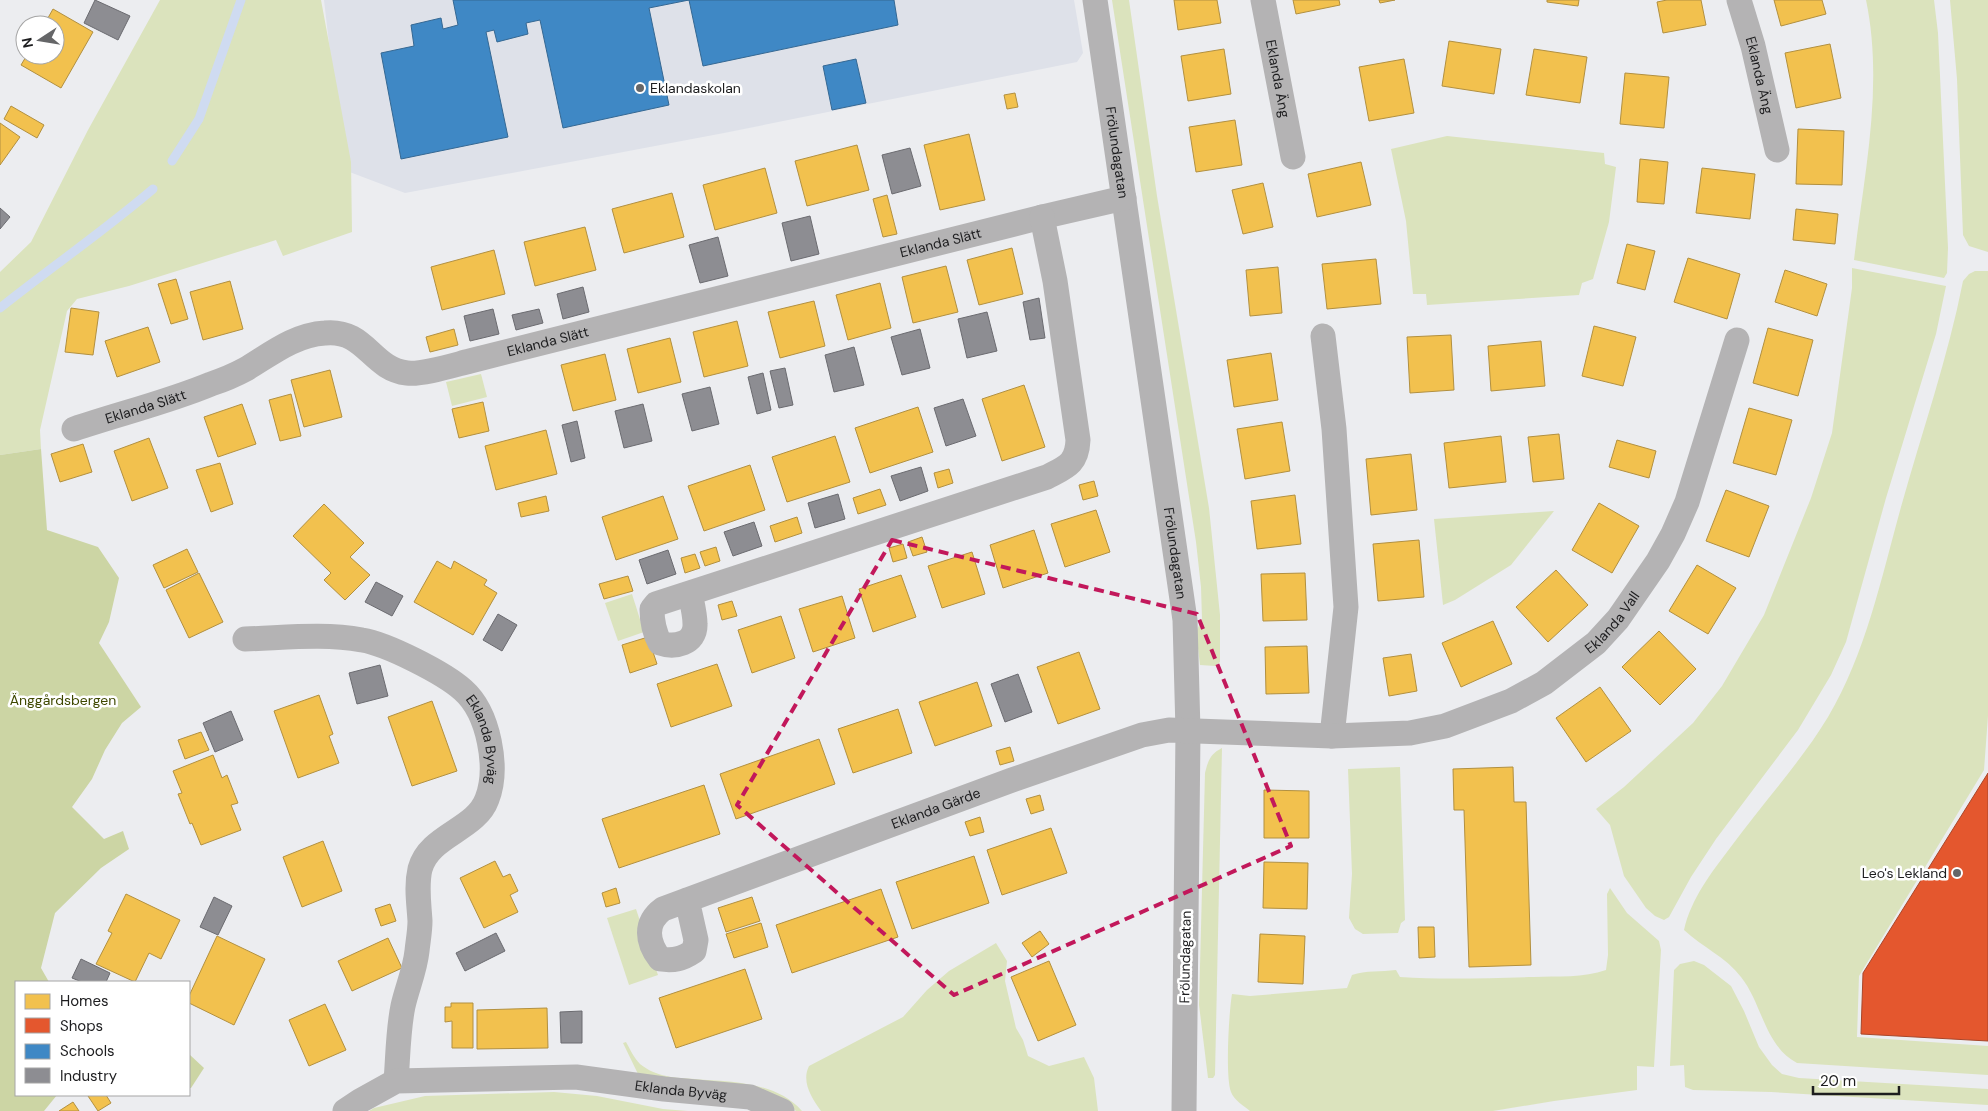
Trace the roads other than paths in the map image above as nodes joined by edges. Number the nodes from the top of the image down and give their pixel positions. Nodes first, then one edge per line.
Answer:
1 (1095, 0) edge
2 (1263, 0) edge
3 (1739, 0) edge
4 (1778, 150) dead end
5 (1293, 157) dead end
6 (1124, 198) junction
7 (1042, 216) junction
8 (1323, 336) dead end
9 (1737, 340) dead end
10 (74, 429) dead end
11 (690, 593) dead end
12 (245, 639) dead end
13 (1188, 731) junction
14 (1332, 736) junction
15 (686, 900) dead end
16 (396, 1082) junction
17 (345, 1111) edge
18 (782, 1111) edge
19 (1184, 1111) edge

1 - 6 street, Frölundagatan
2 - 5 street, Eklanda Äng
3 - 4 street, Eklanda Äng
6 - 7 street, Eklanda Slätt
6 - 13 street, Frölundagatan
7 - 10 street, Eklanda Slätt
7 - 11 street
8 - 14 street
9 - 14 street, Eklanda Vall
12 - 16 street, Eklanda Byväg
13 - 14 street, Eklanda Vall
13 - 15 street, Eklanda Gärde
13 - 19 street, Frölundagatan
16 - 17 street, Eklanda Byväg
16 - 18 street, Eklanda Byväg

